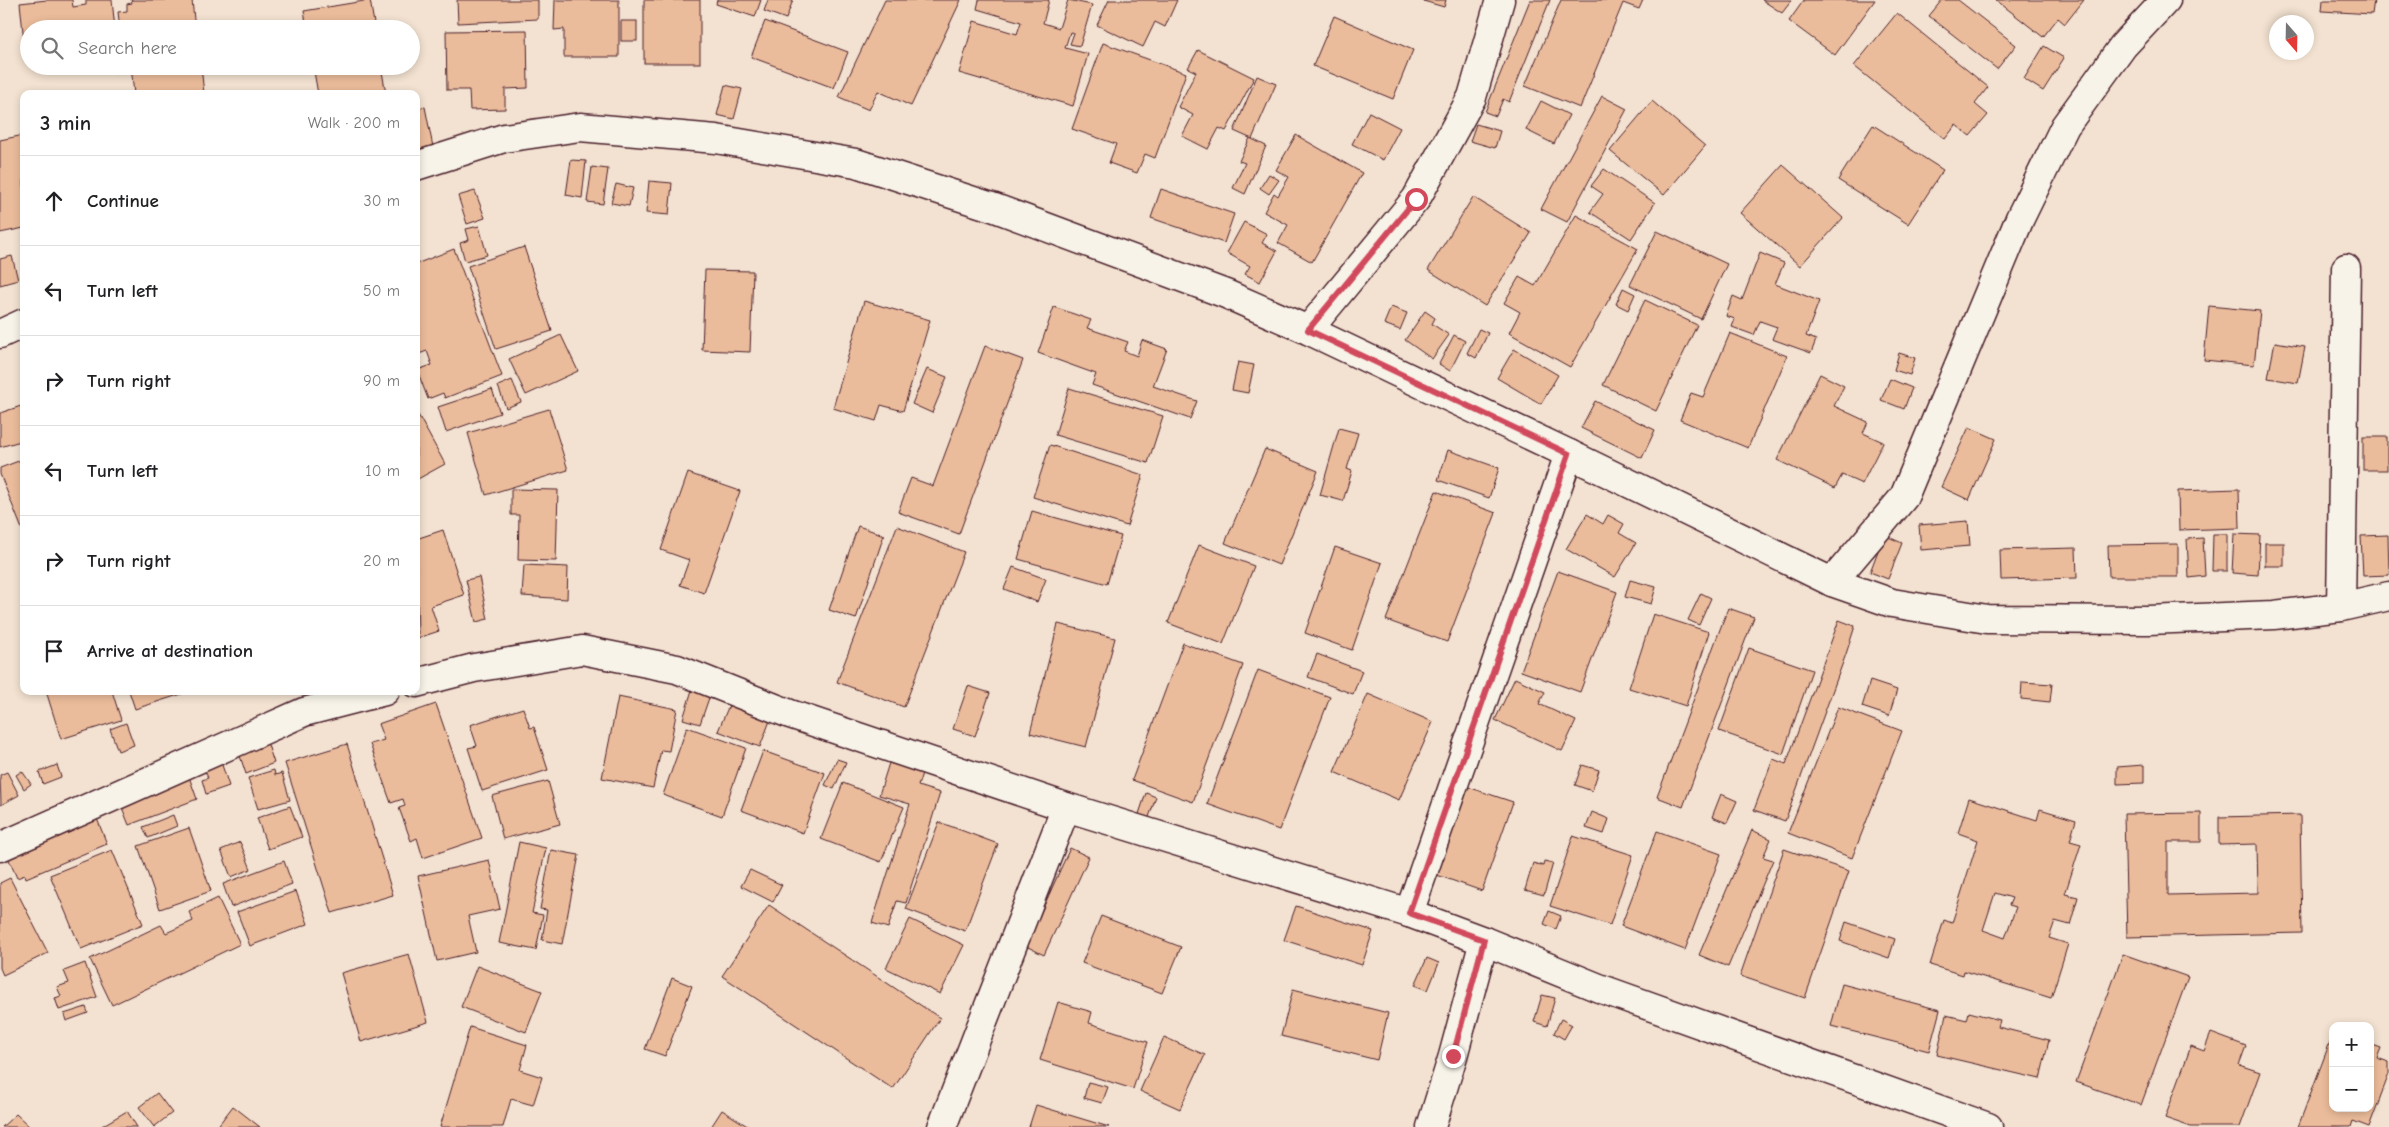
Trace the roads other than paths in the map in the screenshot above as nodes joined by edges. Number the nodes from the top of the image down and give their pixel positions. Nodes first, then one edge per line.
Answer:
1 (1500, 0) edge
2 (2166, 0) edge
3 (420, 165) edge
4 (2346, 268) dead end
5 (20, 325) edge
6 (1308, 330) junction
7 (0, 334) edge
8 (1569, 454) junction
9 (1832, 582) junction
10 (2389, 596) edge
11 (2341, 607) junction
12 (420, 682) edge
13 (370, 695) edge
14 (1066, 807) junction
15 (0, 847) edge
16 (1409, 913) junction
17 (1484, 940) junction
18 (942, 1127) edge
19 (1430, 1127) edge
20 (1988, 1127) edge

1 - 6 street
2 - 9 street
3 - 6 street
4 - 11 street
5 - 7 street
6 - 8 street
8 - 9 street
8 - 16 street
9 - 11 street
10 - 11 street
12 - 14 street
13 - 15 street
14 - 16 street
14 - 18 street
16 - 17 street
17 - 19 street
17 - 20 street

